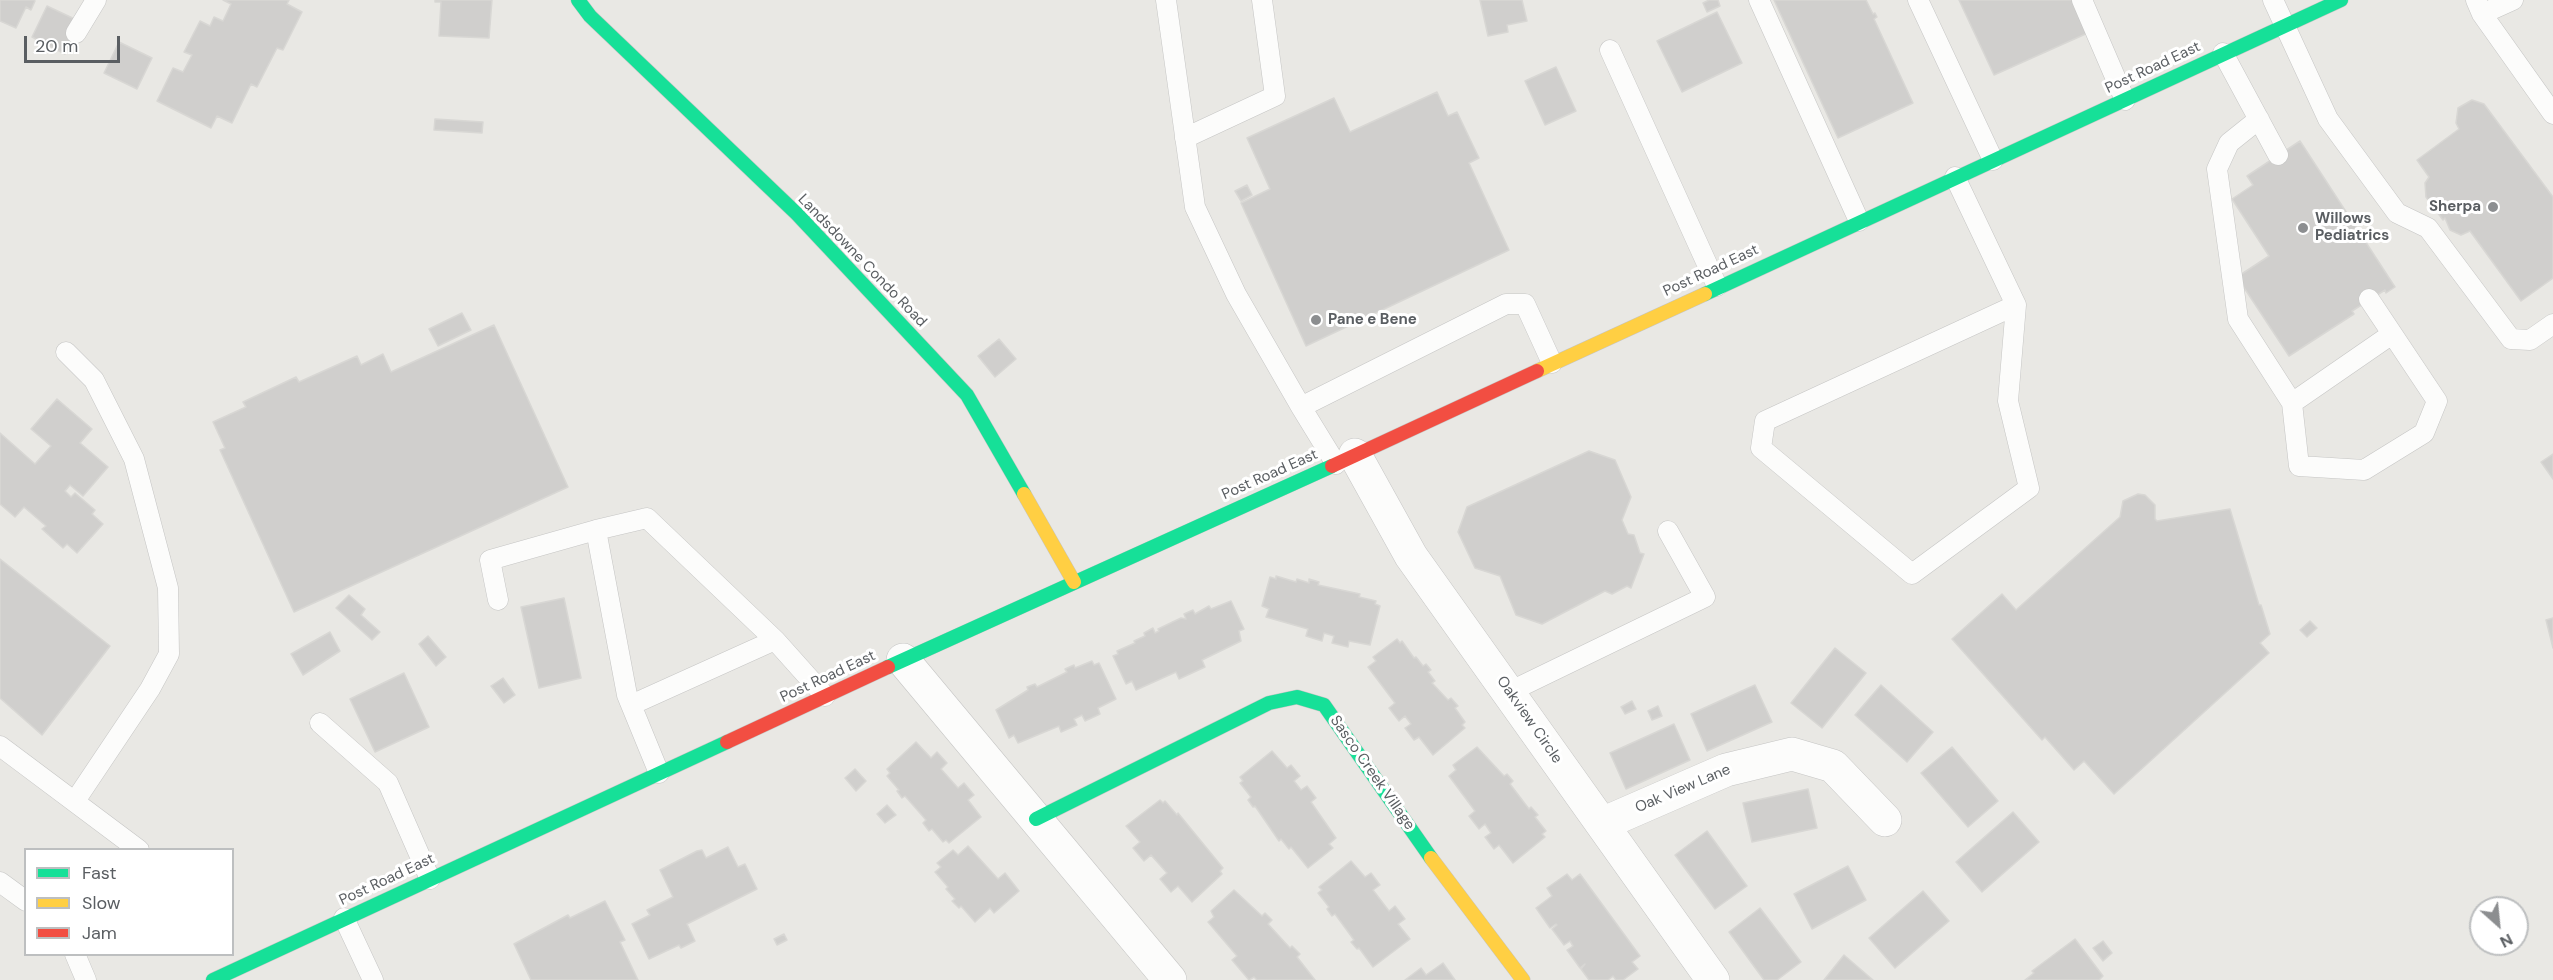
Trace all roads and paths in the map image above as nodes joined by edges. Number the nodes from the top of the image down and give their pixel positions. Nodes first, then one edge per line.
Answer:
1 (96, 0) edge
2 (578, 0) edge
3 (1166, 0) edge
4 (1262, 0) edge
5 (1760, 0) edge
6 (1918, 0) edge
7 (2082, 0) edge
8 (2272, 0) edge
9 (2341, 0) edge
10 (2513, 0) edge
11 (2479, 7) edge
12 (2284, 26) junction
13 (76, 33) dead end
14 (1610, 50) dead end
15 (2223, 53) junction
16 (2125, 100) junction
17 (2553, 114) edge
18 (2259, 119) junction
19 (1185, 138) junction
20 (2278, 155) dead end
21 (1993, 160) junction
22 (1955, 177) junction
23 (1859, 221) junction
24 (1717, 286) junction
25 (2369, 299) dead end
26 (2016, 305) junction
27 (2553, 324) edge
28 (2391, 334) junction
29 (66, 352) dead end
30 (1552, 363) junction
31 (2292, 403) junction
32 (1301, 407) junction
33 (1346, 459) junction
34 (596, 530) junction
35 (1668, 531) dead end
36 (1074, 582) junction
37 (498, 600) dead end
38 (775, 640) junction
39 (903, 660) junction
40 (1509, 692) junction
41 (825, 696) junction
42 (631, 705) junction
43 (320, 723) dead end
44 (0, 746) edge
45 (659, 773) junction
46 (75, 801) junction
47 (1036, 819) junction
48 (1885, 820) dead end
49 (1602, 824) junction
50 (138, 848) edge
51 (430, 879) junction
52 (0, 882) edge
53 (24, 900) edge
54 (344, 918) junction
55 (76, 956) edge
56 (237, 959) edge
57 (86, 980) edge
58 (213, 980) edge
59 (373, 980) edge
60 (1170, 980) edge
61 (1522, 980) edge
62 (1713, 980) edge

1 - 13 lane
2 - 36 main road, Landsdowne Condo Road
3 - 19 lane
4 - 19 lane
5 - 23 lane
6 - 21 lane
7 - 16 lane
8 - 12 lane
9 - 12 main road, Post Road East
10 - 11 lane
11 - 17 lane
12 - 15 main road, Post Road East
12 - 27 lane
14 - 24 lane
15 - 16 main road, Post Road East
15 - 18 lane
16 - 21 main road, Post Road East
18 - 20 lane
18 - 31 lane
19 - 32 lane
21 - 22 main road, Post Road East
22 - 23 main road, Post Road East
22 - 26 lane
23 - 24 main road, Post Road East
24 - 30 main road, Post Road East
25 - 28 lane
26 - 26 lane
28 - 31 lane
28 - 31 lane
29 - 46 lane
30 - 32 lane
30 - 33 main road, Post Road East
32 - 33 lane
33 - 36 main road, Post Road East
33 - 40 street, Oakview Circle
34 - 37 lane
34 - 38 lane
34 - 42 lane
35 - 40 lane
36 - 39 main road, Post Road East
38 - 41 lane
38 - 42 lane
39 - 41 main road, Post Road East
39 - 47 street
40 - 49 street, Oakview Circle
41 - 45 main road, Post Road East
42 - 45 lane
43 - 51 lane
44 - 46 lane
45 - 51 main road, Post Road East
46 - 50 lane
47 - 60 street
47 - 61 main road, Sasco Creek Village
48 - 49 street, Oak View Lane
49 - 62 street, Oakview Circle
51 - 54 main road, Post Road East
52 - 53 lane
54 - 56 main road, Post Road East
54 - 59 lane
55 - 57 lane
56 - 58 main road, Post Road East

